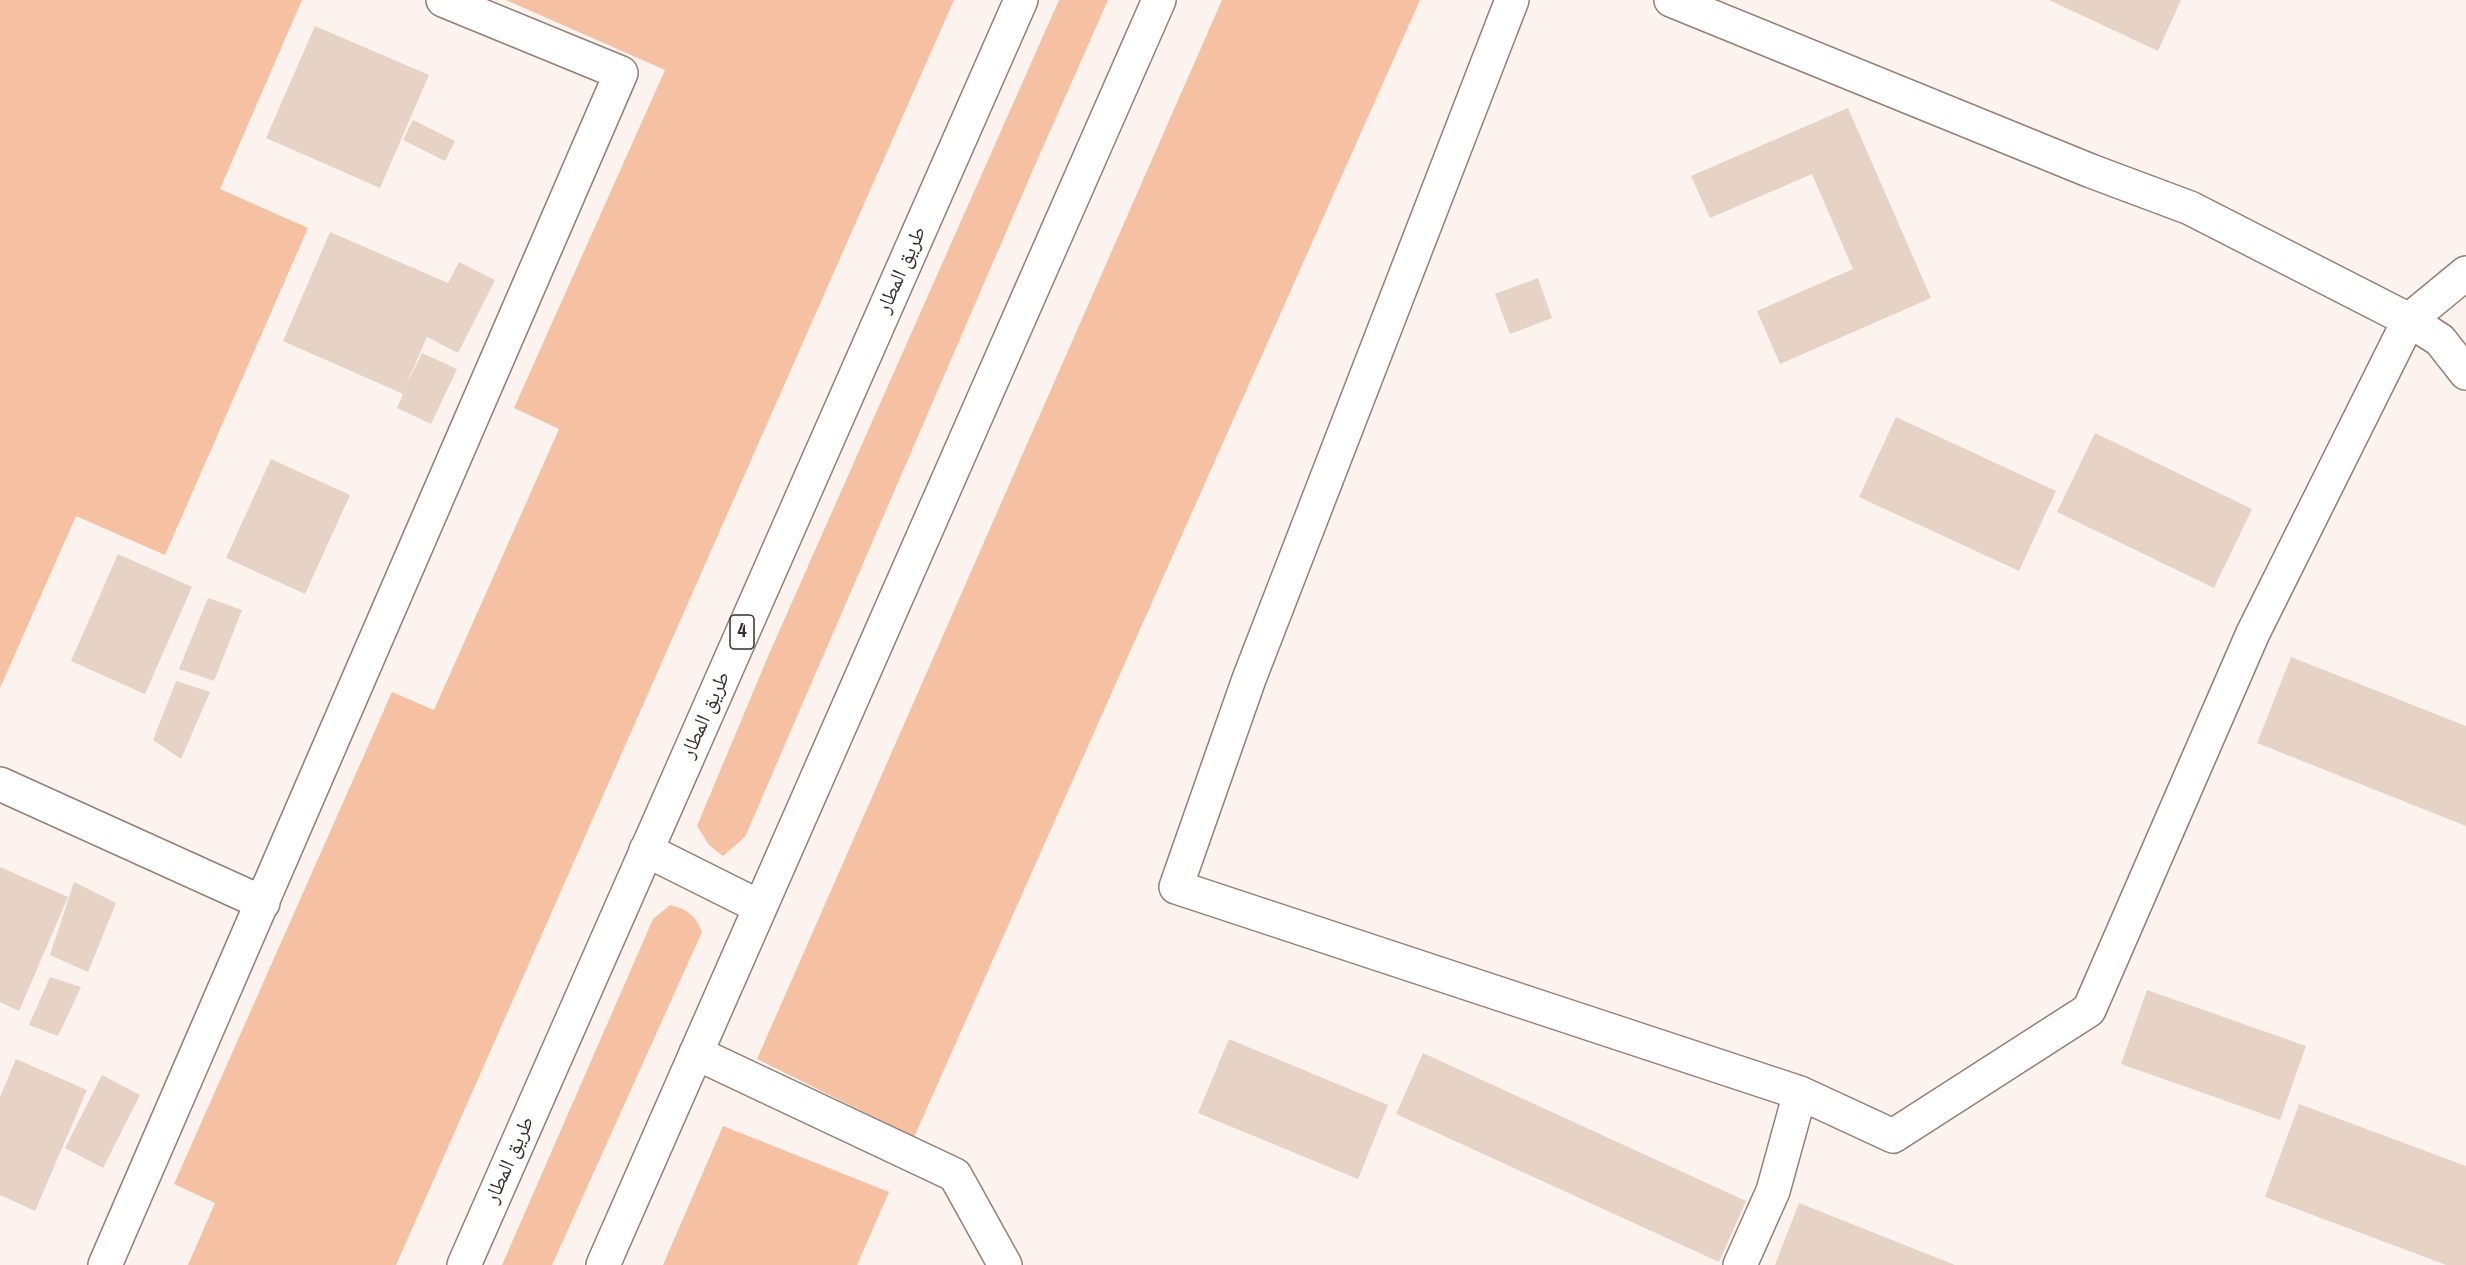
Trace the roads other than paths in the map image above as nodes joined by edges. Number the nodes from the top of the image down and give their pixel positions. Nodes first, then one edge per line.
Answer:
1 (443, 0) edge
2 (1021, 0) edge
3 (1159, 0) edge
4 (1512, 0) edge
5 (1671, 0) edge
6 (2466, 273) edge
7 (2409, 320) junction
8 (2466, 373) edge
9 (0, 784) edge
10 (646, 850) junction
11 (263, 903) junction
12 (760, 907) junction
13 (696, 1053) junction
14 (1800, 1093) junction
15 (105, 1265) edge
16 (464, 1265) edge
17 (603, 1265) edge
18 (1005, 1265) edge
19 (1740, 1265) edge

1 - 11 main road
2 - 10 main road, طريق المطار / 4
3 - 12 main road
4 - 14 main road
5 - 7 main road
6 - 7 main road
7 - 8 main road
7 - 14 main road
9 - 11 main road
10 - 12 main road
10 - 16 main road, طريق المطار / 4
11 - 15 main road
12 - 13 main road
13 - 17 main road
13 - 18 main road
14 - 19 main road

